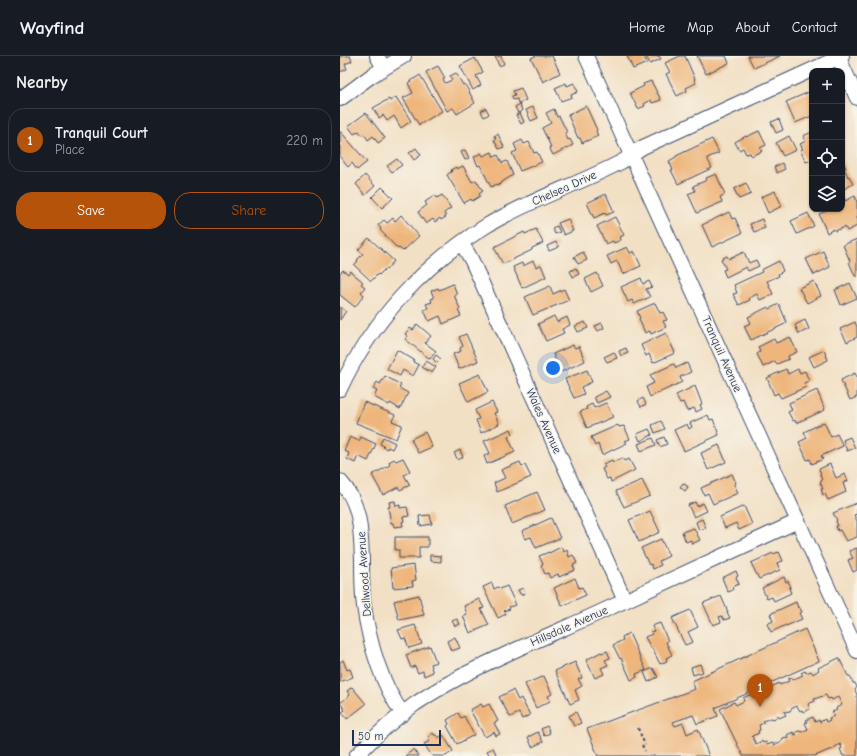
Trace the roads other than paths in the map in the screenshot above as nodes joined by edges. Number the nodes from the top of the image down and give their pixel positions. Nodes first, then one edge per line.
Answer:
1 (404, 56) edge
2 (586, 56) edge
3 (840, 57) edge
4 (380, 62) edge
5 (857, 98) edge
6 (340, 99) edge
7 (632, 155) junction
8 (461, 243) junction
9 (340, 389) edge
10 (340, 481) edge
11 (798, 521) junction
12 (626, 601) junction
13 (857, 651) edge
14 (403, 714) junction
15 (356, 756) edge

1 - 4 street
2 - 7 street, Tranquil Avenue
3 - 5 street
3 - 7 street, Chelsea Drive
4 - 6 street
7 - 8 street, Chelsea Drive
7 - 11 street, Tranquil Avenue
8 - 9 street, Chelsea Drive
8 - 12 street, Wales Avenue
10 - 14 street, Dellwood Avenue
11 - 12 street, Hillsdale Avenue
11 - 13 street, Tranquil Avenue
12 - 14 street, Hillsdale Avenue
14 - 15 street, Hillsdale Avenue

